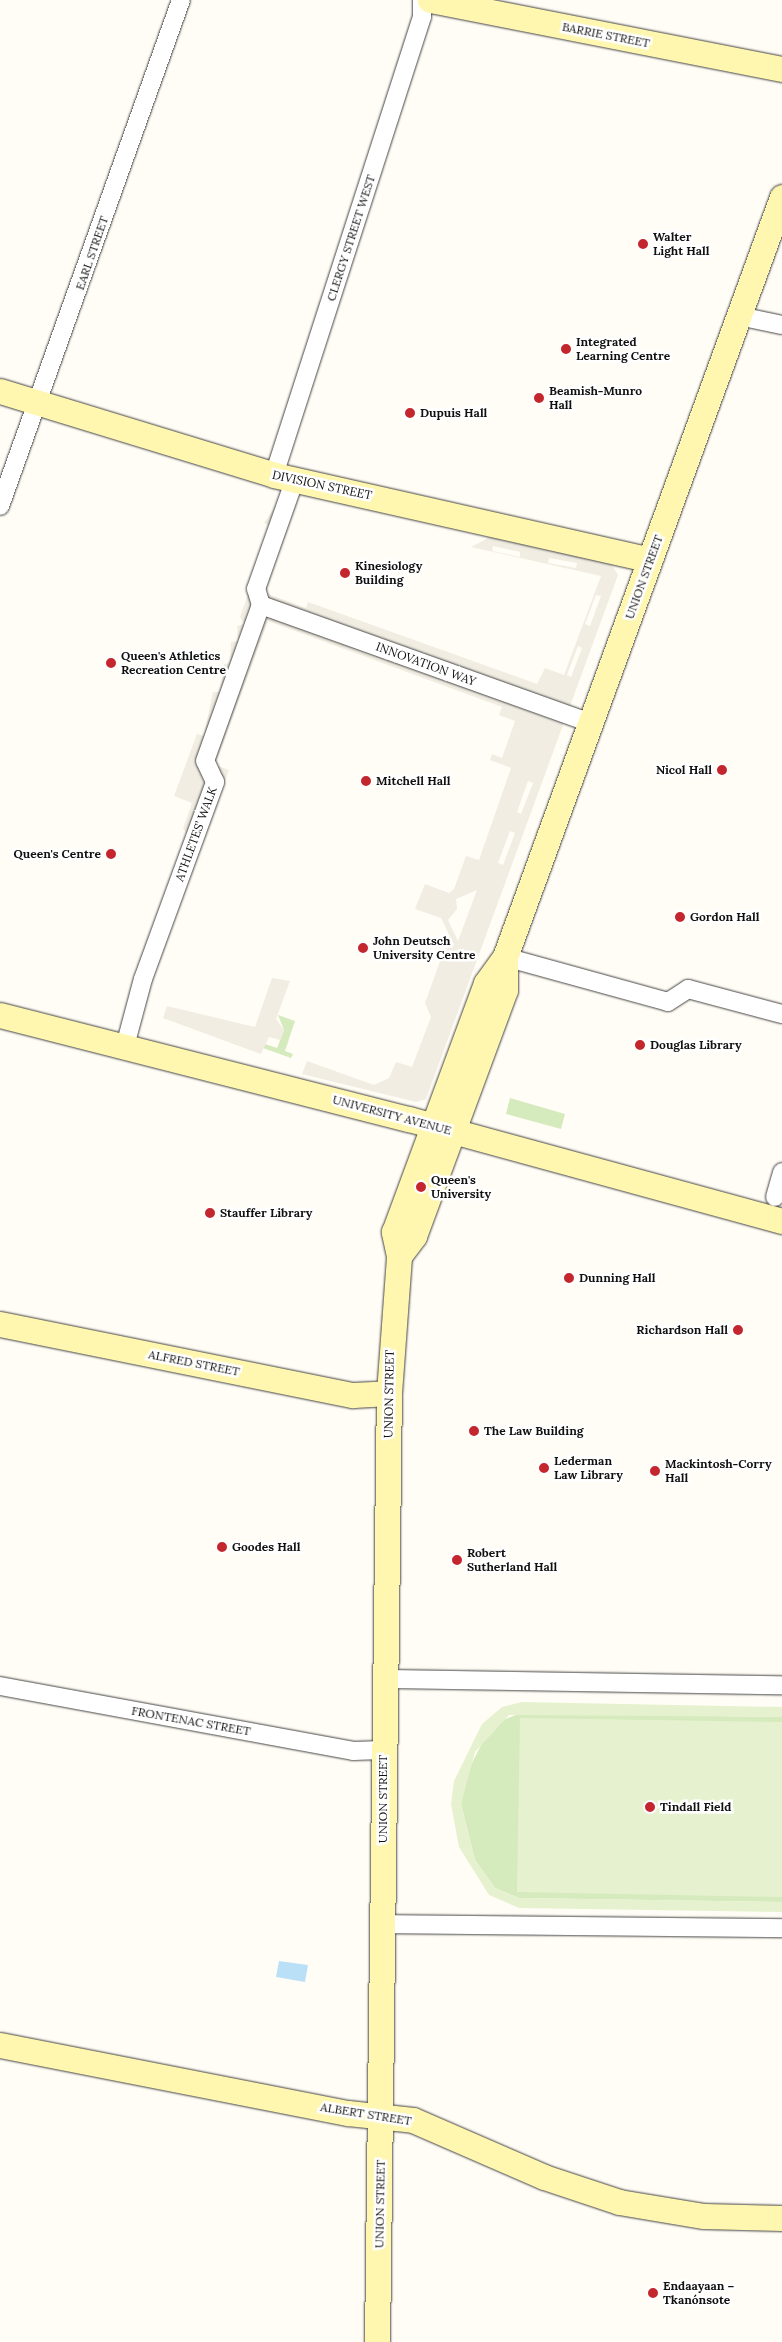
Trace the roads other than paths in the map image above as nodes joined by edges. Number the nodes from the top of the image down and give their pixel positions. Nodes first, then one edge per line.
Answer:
1 (181, 0) edge
2 (422, 0) edge
3 (430, 0) edge
4 (782, 69) edge
5 (782, 197) edge
6 (739, 316) junction
7 (782, 325) edge
8 (0, 391) edge
9 (38, 401) junction
10 (284, 477) junction
11 (0, 506) edge
12 (650, 560) junction
13 (261, 604) junction
14 (590, 724) junction
15 (505, 957) junction
16 (782, 1014) edge
17 (0, 1015) edge
18 (125, 1046) junction
19 (443, 1129) junction
20 (782, 1172) edge
21 (775, 1197) dead end
22 (782, 1221) edge
23 (0, 1324) edge
24 (389, 1394) junction
25 (384, 1679) junction
26 (782, 1685) edge
27 (0, 1686) edge
28 (383, 1750) junction
29 (383, 1924) junction
30 (782, 1928) edge
31 (0, 2045) edge
32 (382, 2117) junction
33 (782, 2218) edge
34 (377, 2342) edge

1 - 9 street, EARL STREET
2 - 10 street, CLERGY STREET WEST
3 - 4 main road, BARRIE STREET
5 - 6 main road, UNION STREET
6 - 7 street
6 - 12 main road, UNION STREET
8 - 9 main road, DIVISION STREET
9 - 10 main road, DIVISION STREET
9 - 11 street, EARL STREET
10 - 12 main road, DIVISION STREET
10 - 13 street, ATHLETES’ WALK
12 - 14 main road, UNION STREET
13 - 14 street, INNOVATION WAY
13 - 18 street, ATHLETES’ WALK
14 - 15 main road, UNION STREET
15 - 16 street
15 - 19 main road, UNION STREET
17 - 18 main road, UNIVERSITY AVENUE
18 - 19 main road, UNIVERSITY AVENUE
19 - 22 main road, UNIVERSITY AVENUE
19 - 24 main road, UNION STREET
20 - 21 street
23 - 24 main road, ALFRED STREET
24 - 25 main road, UNION STREET
25 - 26 street
25 - 28 main road, UNION STREET
27 - 28 street, FRONTENAC STREET
28 - 29 main road, UNION STREET
29 - 30 street
29 - 32 main road, UNION STREET
31 - 32 main road, ALBERT STREET
32 - 33 main road, ALBERT STREET
32 - 34 main road, UNION STREET

